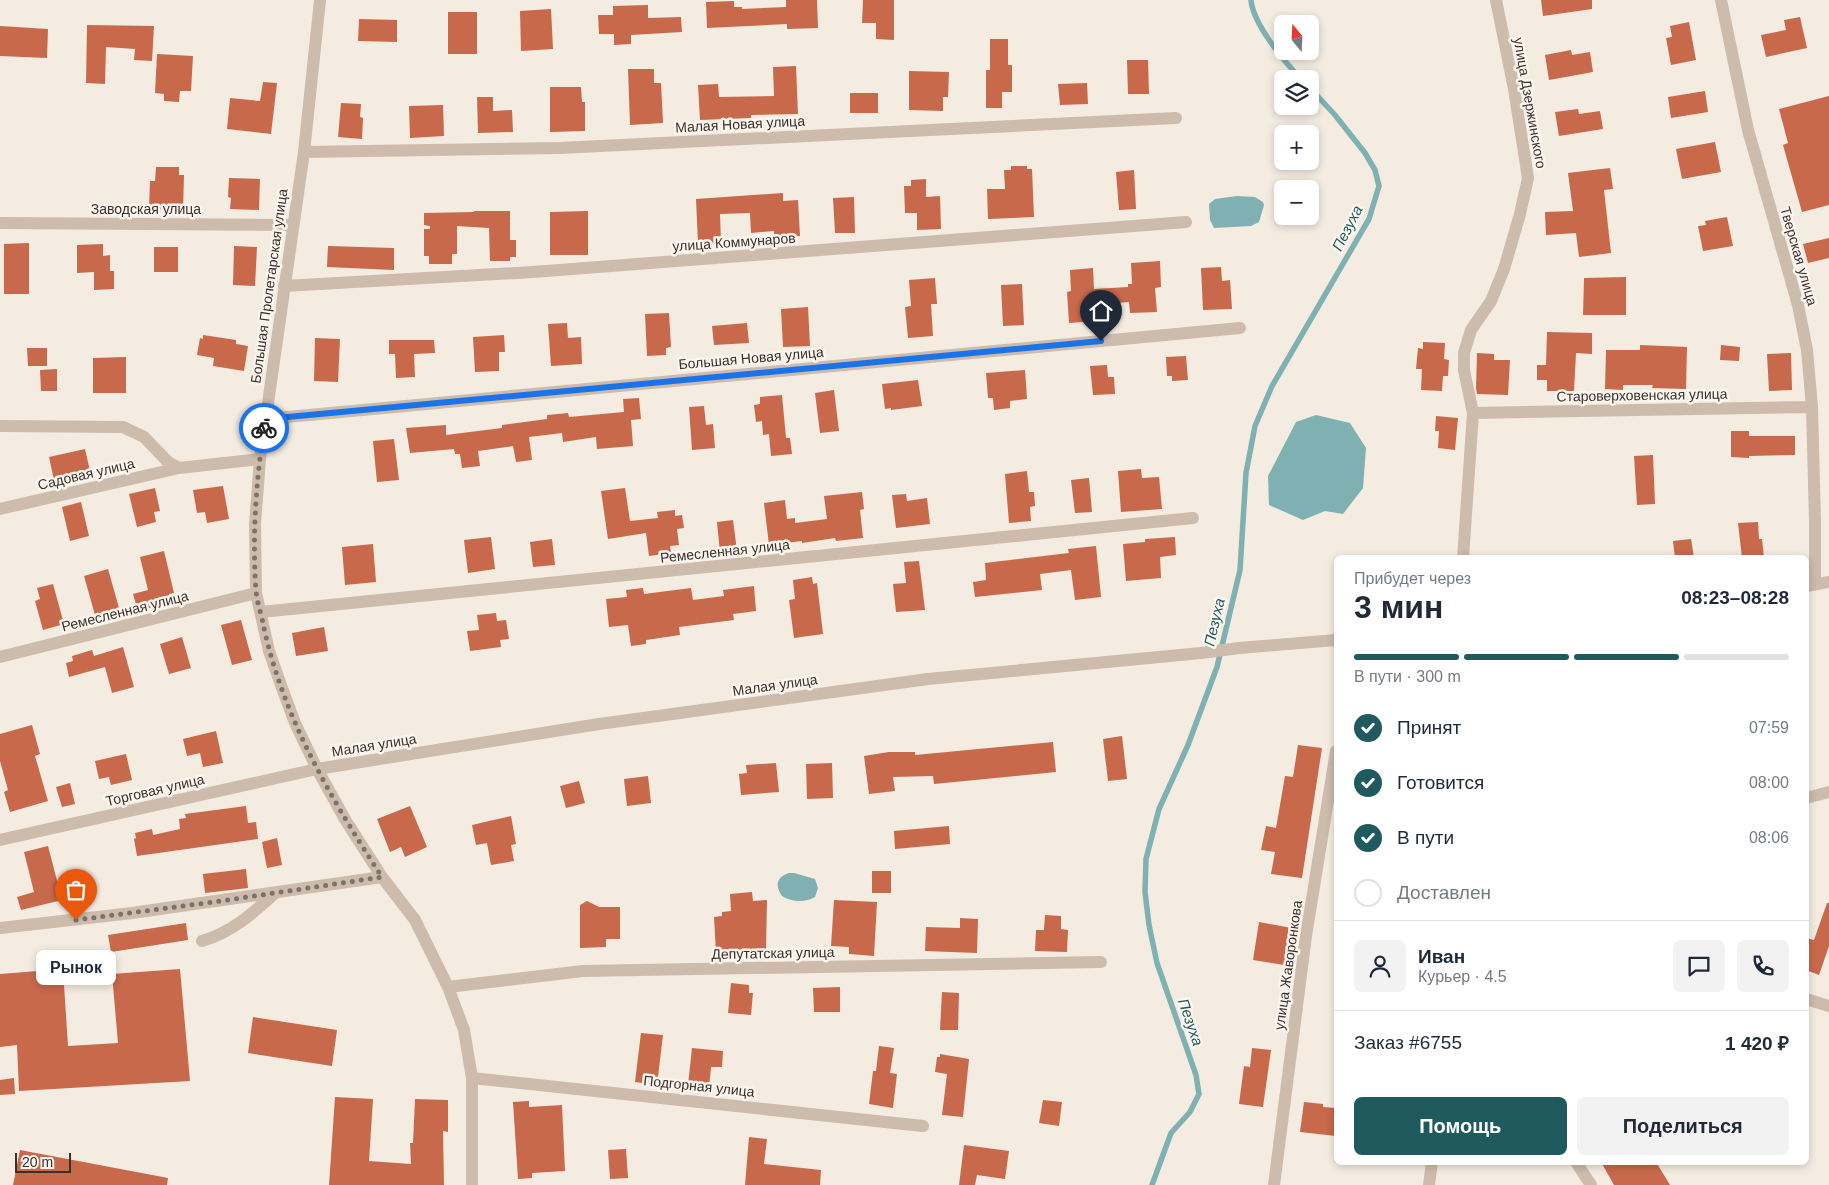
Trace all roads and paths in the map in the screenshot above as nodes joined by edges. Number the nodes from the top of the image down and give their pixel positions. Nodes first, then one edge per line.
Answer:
1 (320, 0) edge
2 (1496, 0) edge
3 (1721, 0) edge
4 (1176, 118) dead end
5 (304, 152) junction
6 (1186, 222) dead end
7 (0, 223) edge
8 (292, 225) junction
9 (284, 286) junction
10 (1240, 328) dead end
11 (1812, 407) junction
12 (1473, 413) junction
13 (266, 419) junction
14 (0, 426) edge
15 (260, 459) junction
16 (179, 468) junction
17 (0, 509) edge
18 (1192, 518) dead end
19 (1463, 555) edge
20 (1829, 582) edge
21 (1810, 585) edge
22 (256, 593) junction
23 (261, 612) junction
24 (1334, 640) edge
25 (0, 657) edge
26 (1334, 764) edge
27 (316, 769) junction
28 (1829, 792) edge
29 (1809, 797) edge
30 (0, 840) edge
31 (382, 877) junction
32 (274, 894) junction
33 (0, 928) edge
34 (202, 940) dead end
35 (1101, 962) dead end
36 (448, 987) junction
37 (1809, 1000) edge
38 (1829, 1006) edge
39 (472, 1078) junction
40 (923, 1126) dead end
41 (1432, 1165) edge
42 (1578, 1165) edge
43 (472, 1185) edge
44 (1274, 1185) edge
45 (1429, 1185) edge
46 (1591, 1185) edge

1 - 5 street, Большая Пролетарская улица
2 - 12 street, улица Дзержинского
3 - 11 street, Тверская улица
4 - 5 street, Малая Новая улица
5 - 8 street, Большая Пролетарская улица
6 - 9 street, улица Коммунаров
7 - 8 street, Заводская улица
8 - 9 street, Большая Пролетарская улица
9 - 13 street, Большая Пролетарская улица
10 - 13 street, Большая Новая улица
11 - 12 street, Староверховенская улица
11 - 21 street, Тверская улица
12 - 19 street, улица Дзержинского
13 - 15 street, Большая Пролетарская улица
14 - 16 street
15 - 16 street
15 - 22 street, Большая Пролетарская улица
16 - 17 street, Садовая улица
18 - 23 street, Ремесленная улица
20 - 21 street
22 - 23 street, Большая Пролетарская улица
22 - 25 street, Ремесленная улица
23 - 27 street, Большая Пролетарская улица
24 - 27 street, Малая улица
26 - 44 street, улица Жаворонкова
27 - 30 street, Торговая улица
27 - 31 street, Большая Пролетарская улица
28 - 29 street
31 - 32 street
31 - 36 street, Большая Пролетарская улица
32 - 33 street
32 - 34 street
35 - 36 street, Депутатская улица
36 - 39 street, Большая Пролетарская улица
37 - 38 street
39 - 40 street, Подгорная улица
39 - 43 street, Большая Пролетарская улица
41 - 45 street
42 - 46 street

